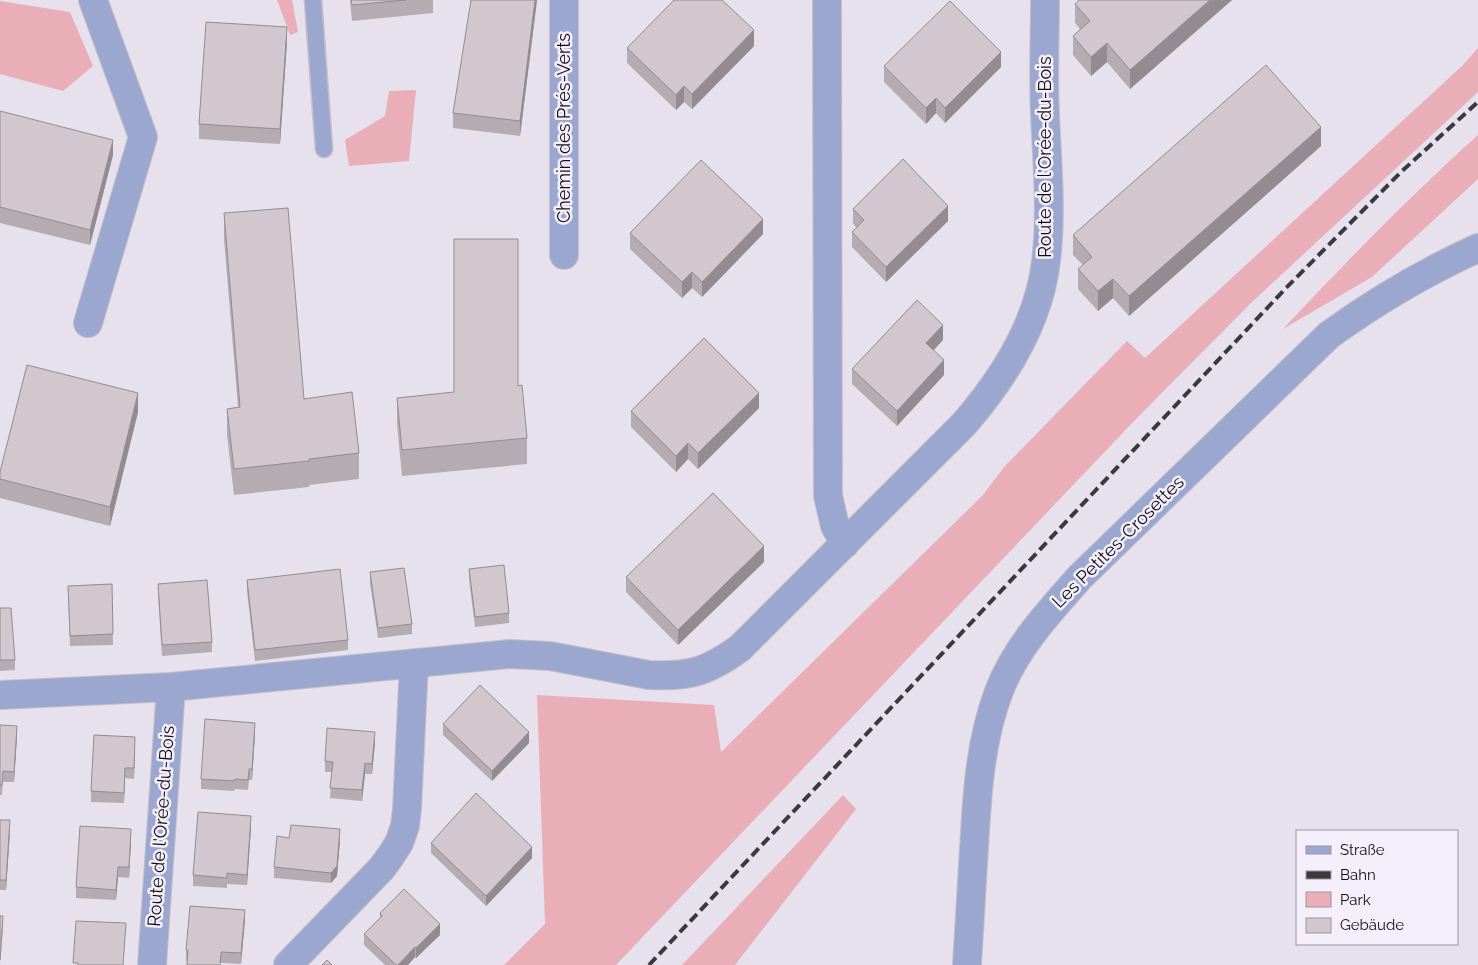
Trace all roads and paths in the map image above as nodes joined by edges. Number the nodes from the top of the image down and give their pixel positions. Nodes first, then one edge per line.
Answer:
1 (93, 0) edge
2 (313, 0) edge
3 (564, 0) edge
4 (827, 0) edge
5 (1046, 0) edge
6 (324, 148) dead end
7 (1478, 248) edge
8 (564, 255) dead end
9 (88, 323) dead end
10 (845, 544) junction
11 (414, 662) junction
12 (171, 687) junction
13 (0, 695) edge
14 (152, 965) edge
15 (288, 965) edge
16 (967, 965) edge

1 - 9 street
2 - 6 lane
3 - 8 street, Chemin des Prés-Verts
4 - 10 street
5 - 10 street, Route de l'Orée-du-Bois
7 - 16 street, Les Petites-Crosettes
10 - 11 street, Route de l'Orée-du-Bois
11 - 12 street, Route de l'Orée-du-Bois
11 - 15 street
12 - 13 street, Route de l'Orée-du-Bois
12 - 14 street, Route de l'Orée-du-Bois

